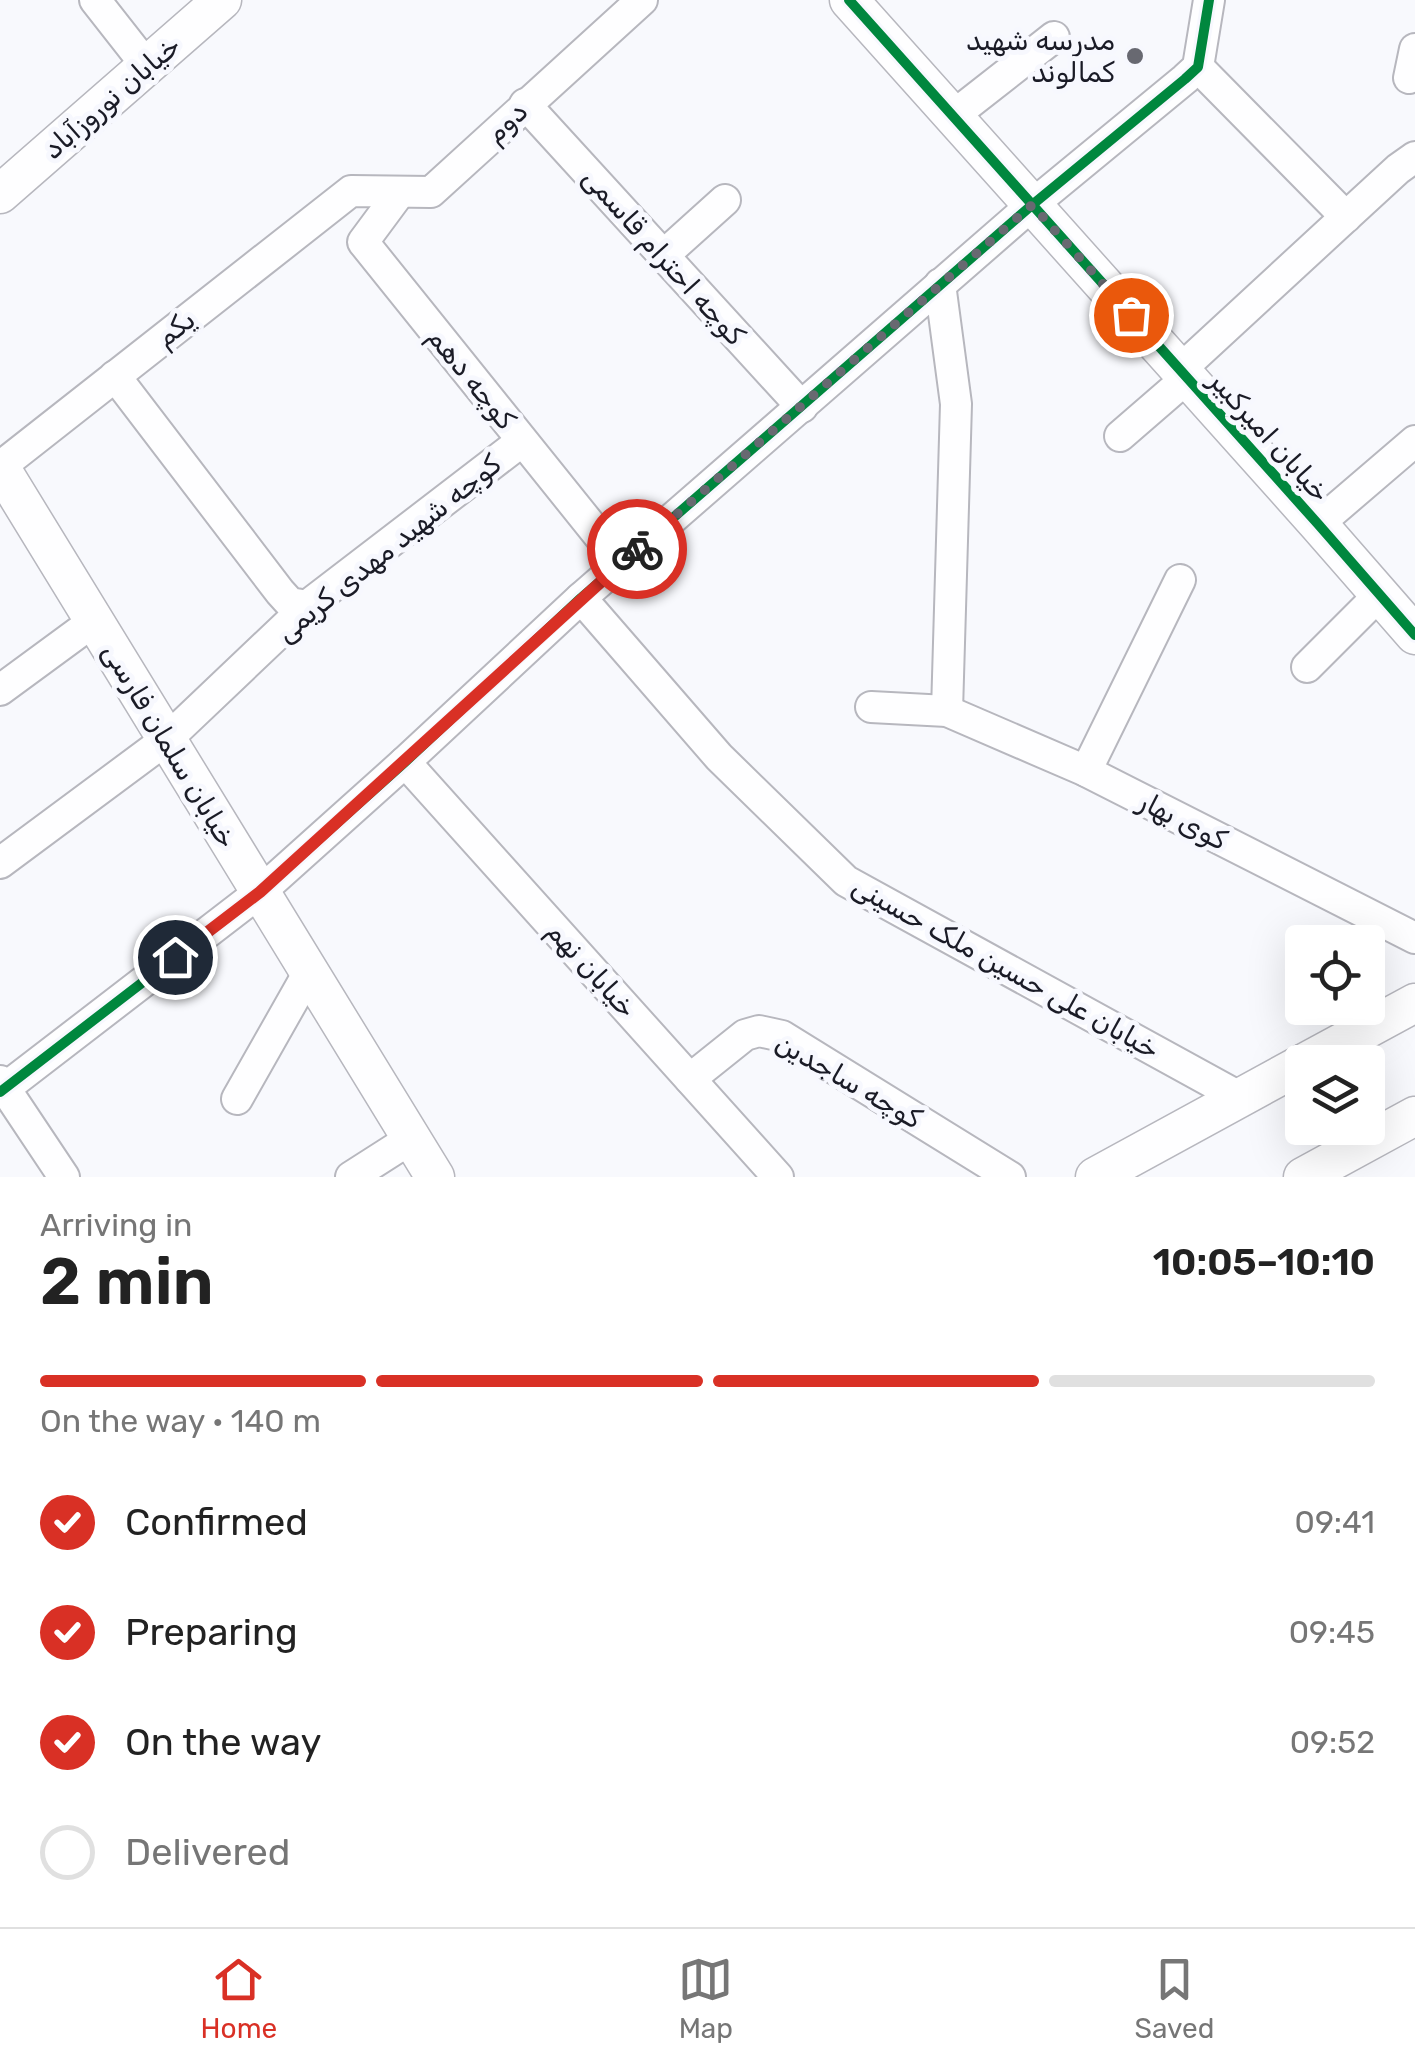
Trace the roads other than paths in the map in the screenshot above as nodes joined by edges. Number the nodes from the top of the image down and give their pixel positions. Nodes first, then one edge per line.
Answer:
1 (95, 0) edge
2 (222, 0) edge
3 (642, 0) edge
4 (848, 0) edge
5 (1210, 0) edge
6 (1054, 37) dead end
7 (146, 65) junction
8 (1198, 67) junction
9 (525, 104) junction
10 (953, 116) junction
11 (1415, 157) edge
12 (351, 190) joint
13 (400, 192) junction
14 (0, 194) edge
15 (725, 200) dead end
16 (1032, 205) junction
17 (1346, 217) junction
18 (664, 256) junction
19 (940, 284) junction
20 (1184, 374) junction
21 (115, 376) junction
22 (802, 408) junction
23 (1120, 436) dead end
24 (522, 441) junction
25 (1415, 442) edge
26 (0, 467) edge
27 (1318, 524) junction
28 (621, 563) junction
29 (1180, 580) dead end
30 (1378, 596) junction
31 (581, 598) junction
32 (307, 606) junction
33 (94, 620) junction
34 (1415, 635) edge
35 (1307, 666) dead end
36 (0, 690) edge
37 (871, 707) dead end
38 (947, 710) junction
39 (167, 738) junction
40 (405, 762) junction
41 (1086, 771) junction
42 (0, 863) edge
43 (260, 892) junction
44 (1415, 938) edge
45 (309, 972) junction
46 (1415, 1003) edge
47 (1337, 1045) edge
48 (1285, 1074) edge
49 (690, 1079) junction
50 (2, 1087) edge
51 (1242, 1098) junction
52 (237, 1099) dead end
53 (1415, 1116) edge
54 (412, 1138) junction
55 (64, 1177) edge
56 (350, 1177) edge
57 (436, 1177) edge
58 (778, 1177) edge
59 (1010, 1177) edge
60 (1095, 1177) edge
61 (1303, 1177) edge

1 - 7 street
2 - 7 street, خیابان نوروزآباد
3 - 9 street, دوم
4 - 10 street, خیابان امیرکبیر
5 - 8 street
6 - 10 street
7 - 14 street, خیابان نوروزآباد
8 - 16 street
8 - 17 street
9 - 13 street, دوم
9 - 18 street, کوچه احترام قاسمی
10 - 16 street, خیابان امیرکبیر
11 - 17 street
12 - 13 street, دوم
12 - 21 street, یکم
13 - 24 street, کوچه دهم
15 - 18 street
16 - 19 street
16 - 20 street, خیابان امیرکبیر
17 - 20 street
18 - 22 street, کوچه احترام قاسمی
19 - 22 street
19 - 38 street
20 - 23 street
20 - 27 street, خیابان امیرکبیر
21 - 26 street, یکم
21 - 32 street
22 - 28 street
24 - 28 street, کوچه دهم
24 - 32 street, کوچه شهید مهدی کریمی
25 - 27 street
26 - 33 street, خیابان سلمان فارسی
27 - 30 street, خیابان امیرکبیر
28 - 31 street
29 - 41 street
30 - 34 street, خیابان امیرکبیر
30 - 35 street
31 - 40 street
31 - 51 street, خیابان علی حسین ملک حسینی
32 - 39 street, کوچه شهید مهدی کریمی
33 - 36 street
33 - 39 street, خیابان سلمان فارسی
37 - 38 street, کوی بهار
38 - 41 street, کوی بهار
39 - 42 street, کوچه شهید مهدی کریمی
39 - 43 street, خیابان سلمان فارسی
40 - 43 street
40 - 49 street, خیابان نهم
41 - 44 street, کوی بهار
43 - 45 street, خیابان سلمان فارسی
43 - 50 street
45 - 52 street
45 - 54 street, خیابان سلمان فارسی
46 - 47 street
48 - 51 street
49 - 58 street, خیابان نهم
49 - 59 street, کوچه ساجدین
50 - 55 street
51 - 60 street
53 - 61 street
54 - 56 street
54 - 57 street, خیابان سلمان فارسی

